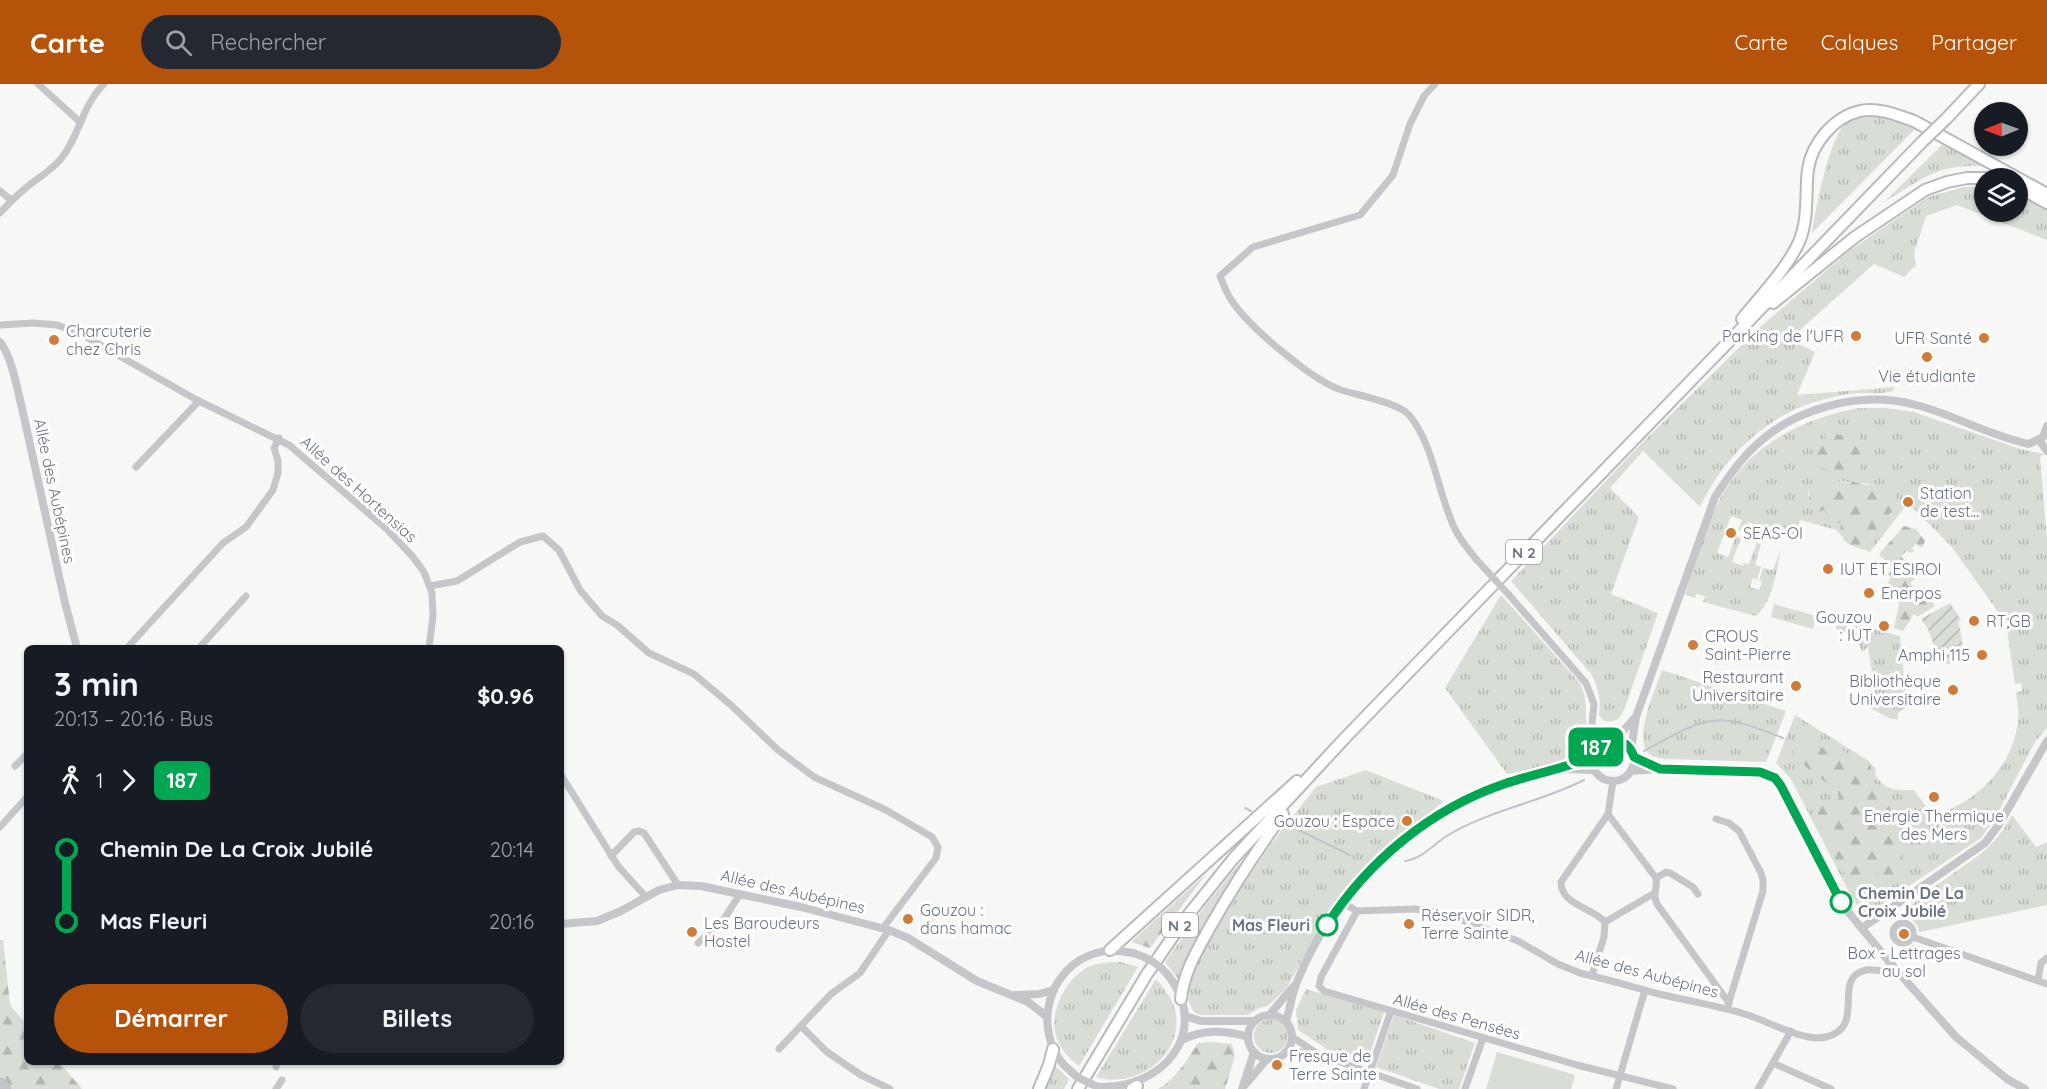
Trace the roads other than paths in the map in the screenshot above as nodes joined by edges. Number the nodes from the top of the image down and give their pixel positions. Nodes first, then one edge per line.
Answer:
1 (38, 84) edge
2 (104, 84) edge
3 (1435, 84) edge
4 (1979, 84) edge
5 (80, 122) junction
6 (1974, 178) edge
7 (0, 191) edge
8 (2028, 193) edge
9 (2047, 194) edge
10 (11, 200) junction
11 (2047, 203) edge
12 (0, 213) edge
13 (0, 325) edge
14 (0, 342) edge
15 (1704, 366) junction
16 (199, 401) junction
17 (2047, 426) edge
18 (279, 438) junction
19 (2039, 440) junction
20 (2047, 451) edge
21 (136, 467) dead end
22 (430, 586) junction
23 (246, 596) dead end
24 (76, 645) edge
25 (130, 645) edge
26 (202, 645) edge
27 (430, 645) edge
28 (1636, 717) junction
29 (1344, 739) junction
30 (1616, 739) junction
31 (2047, 741) edge
32 (1601, 742) junction
33 (1632, 753) junction
34 (24, 757) edge
35 (1592, 757) junction
36 (15, 766) dead end
37 (1563, 769) junction
38 (1660, 769) junction
39 (1594, 770) junction
40 (1631, 771) junction
41 (1307, 779) junction
42 (564, 780) edge
43 (1613, 781) junction
44 (24, 799) edge
45 (1608, 814) junction
46 (1716, 819) dead end
47 (0, 827) edge
48 (611, 856) junction
49 (1656, 878) junction
50 (678, 885) junction
51 (740, 894) junction
52 (1653, 894) junction
53 (1698, 894) dead end
54 (645, 896) junction
55 (1342, 902) junction
56 (1357, 911) junction
57 (1605, 922) junction
58 (564, 924) edge
59 (1862, 928) junction
60 (886, 929) junction
61 (1912, 937) dead end
62 (698, 943) dead end
63 (1110, 950) junction
64 (2047, 958) edge
65 (1891, 964) junction
66 (1592, 975) junction
67 (2038, 980) junction
68 (1296, 983) junction
69 (2047, 984) edge
70 (1053, 990) junction
71 (1645, 990) junction
72 (1010, 995) junction
73 (1181, 999) junction
74 (1728, 1007) junction
75 (1391, 1011) junction
76 (1270, 1014) junction
77 (1046, 1016) junction
78 (1185, 1016) junction
79 (1254, 1021) junction
80 (1286, 1021) junction
81 (801, 1026) junction
82 (1791, 1032) junction
83 (1248, 1037) junction
84 (1292, 1037) junction
85 (1483, 1038) junction
86 (1182, 1040) junction
87 (779, 1049) dead end
88 (1053, 1049) junction
89 (1288, 1051) junction
90 (1254, 1052) junction
91 (1318, 1054) junction
92 (1267, 1059) junction
93 (1773, 1063) junction
94 (1370, 1072) junction
95 (1619, 1075) junction
96 (282, 1080) dead end
97 (1134, 1087) edge
98 (1242, 1088) edge
99 (276, 1089) edge
100 (890, 1089) edge
101 (1039, 1089) edge
102 (1078, 1089) edge
103 (1364, 1089) edge
104 (1418, 1089) edge
105 (1465, 1089) edge
106 (1616, 1089) edge
107 (1673, 1089) edge
108 (1758, 1089) edge
109 (1831, 1089) edge
110 (2025, 1089) edge

1 - 5 street
2 - 5 street
3 - 32 street, bridge
4 - 15 main road, N 2, bridge
5 - 10 street
6 - 15 main road, N 2
7 - 10 street
8 - 11 main road
9 - 15 main road, N 2
10 - 12 street
13 - 16 street, Allée des Hortensias
14 - 24 street, Allée des Aubépines
15 - 29 main road, N 2
16 - 18 street, Allée des Hortensias
16 - 21 street
17 - 19 street
18 - 22 street, Allée des Hortensias
18 - 25 street
19 - 20 street
19 - 28 street
22 - 27 street, Allée des Hortensias
22 - 60 street
23 - 26 street
28 - 30 street
28 - 33 street
29 - 41 main road, N 2
29 - 63 main road
30 - 32 street
30 - 33 street
31 - 59 street
32 - 35 street
33 - 38 street
33 - 40 street
34 - 36 street
35 - 37 street
35 - 39 street
37 - 39 street
37 - 55 street
38 - 40 street
38 - 59 street
39 - 43 street
40 - 43 street
41 - 73 main road
41 - 102 main road, N 2
42 - 48 street
43 - 45 street
44 - 47 street
45 - 49 street
45 - 57 street
46 - 74 street
48 - 50 street
48 - 54 street
49 - 52 street
49 - 53 street
50 - 51 street, Allée des Aubépines
50 - 54 street, Allée des Aubépines
51 - 60 street, Allée des Aubépines
51 - 62 street
52 - 57 street
52 - 74 street
54 - 58 street, Allée des Aubépines
55 - 56 street
55 - 68 street
56 - 66 street, Allée des Aubépines
56 - 75 street, Allée des Pensées
57 - 66 street
59 - 65 street
60 - 72 street, Allée des Aubépines
60 - 81 street
61 - 67 street
63 - 70 street
63 - 73 street, bridge
64 - 67 street
65 - 82 street, Allée des Aubépines
65 - 110 street
66 - 71 street, Allée des Aubépines
67 - 69 street
68 - 76 street
68 - 80 street
70 - 72 street, Allée des Aubépines
70 - 77 street
71 - 74 street, Allée des Aubépines
71 - 95 street
72 - 77 street, Allée des Aubépines
73 - 78 street
74 - 82 street, Allée des Aubépines
75 - 85 street, Allée des Pensées
75 - 94 street
76 - 79 street
76 - 80 street
77 - 88 street
78 - 79 street
78 - 86 street
79 - 83 street
80 - 84 street
81 - 87 street
81 - 100 street
82 - 93 street
83 - 86 street
83 - 90 street
84 - 89 street
84 - 91 street
85 - 95 street, Allée des Pensées
85 - 105 street
86 - 97 street
88 - 97 street, bridge
88 - 101 main road
89 - 91 street
89 - 92 street
90 - 92 street
90 - 98 street
91 - 94 street
92 - 98 street
93 - 108 street
93 - 109 street
94 - 103 street
94 - 104 street
95 - 106 street
95 - 107 street, Allée des Pensées
96 - 99 street

